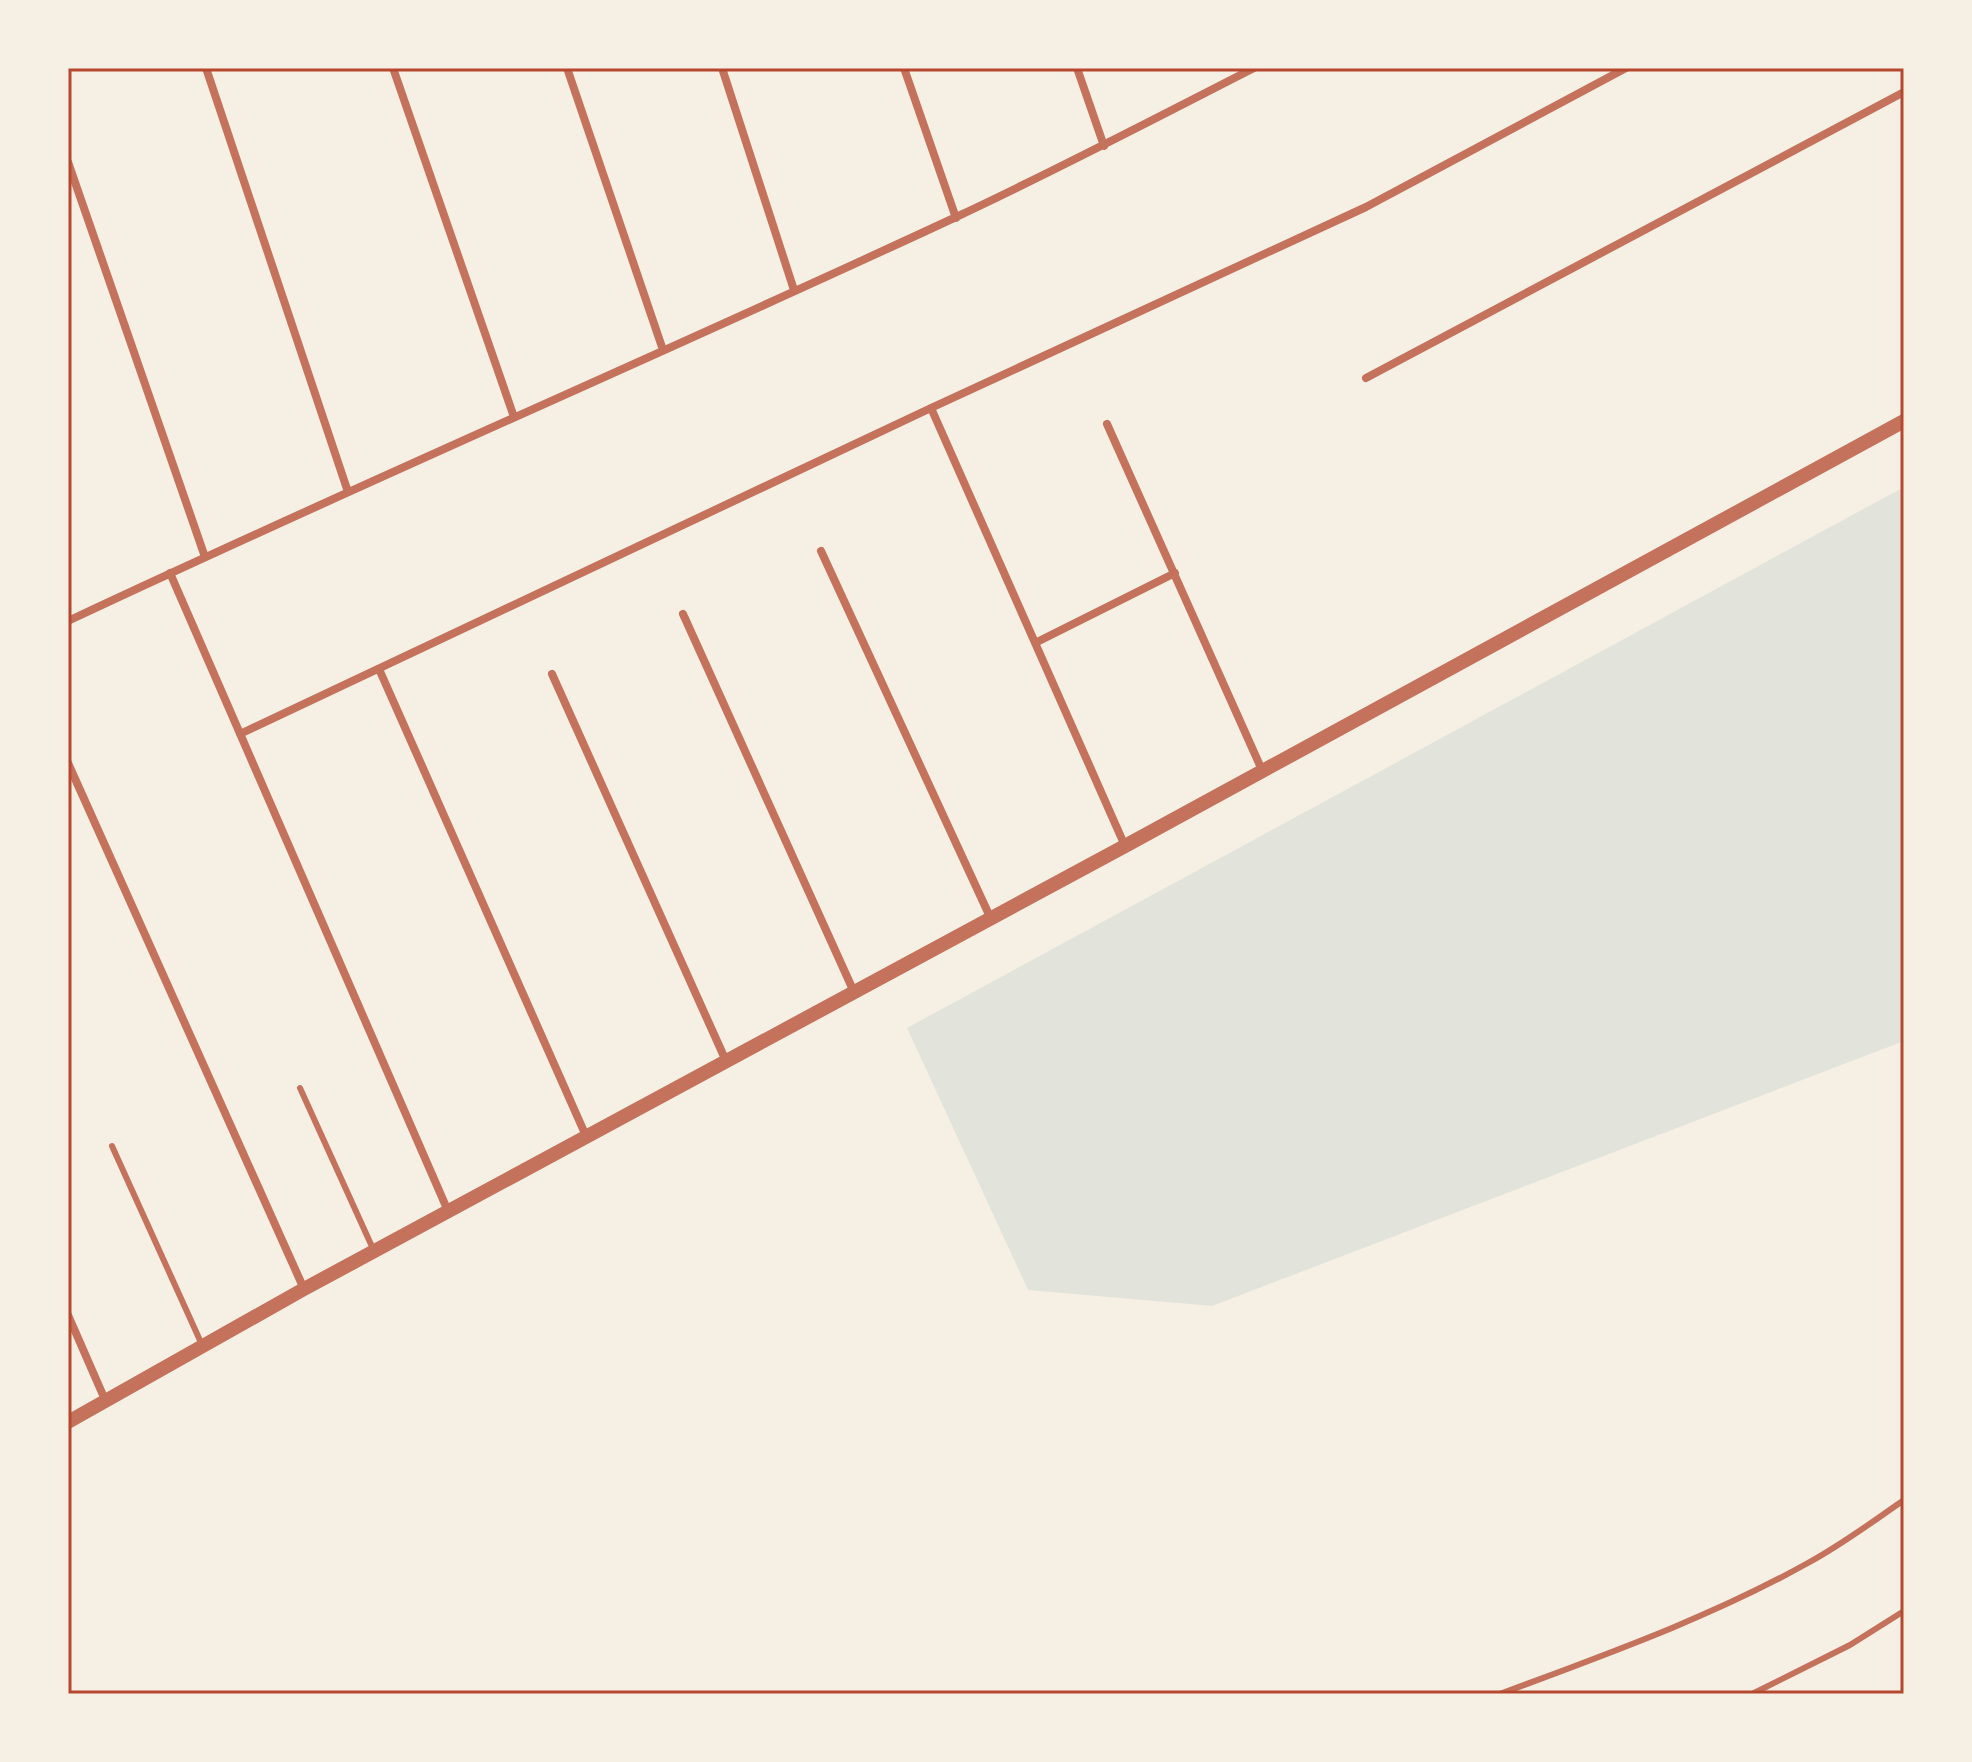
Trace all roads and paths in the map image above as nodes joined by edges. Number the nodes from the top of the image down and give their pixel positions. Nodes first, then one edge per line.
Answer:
1 (206, 68) edge
2 (393, 68) edge
3 (567, 68) edge
4 (722, 68) edge
5 (904, 68) edge
6 (1077, 68) edge
7 (1254, 68) edge
8 (1626, 68) edge
9 (1904, 92) edge
10 (1104, 146) junction
11 (68, 162) edge
12 (956, 218) junction
13 (794, 290) junction
14 (663, 350) junction
15 (1366, 378) dead end
16 (931, 408) junction
17 (514, 417) junction
18 (1904, 421) edge
19 (1107, 424) dead end
20 (348, 492) junction
21 (821, 551) dead end
22 (205, 557) junction
23 (170, 573) junction
24 (1175, 573) junction
25 (683, 614) dead end
26 (68, 621) edge
27 (1035, 643) junction
28 (379, 669) junction
29 (552, 674) dead end
30 (240, 734) junction
31 (68, 763) edge
32 (1262, 770) junction
33 (1125, 846) junction
34 (991, 919) junction
35 (854, 992) junction
36 (726, 1061) junction
37 (300, 1088) dead end
38 (586, 1136) junction
39 (112, 1146) dead end
40 (448, 1211) junction
41 (374, 1251) junction
42 (304, 1289) junction
43 (68, 1315) edge
44 (203, 1347) junction
45 (106, 1402) junction
46 (68, 1422) edge
47 (1904, 1500) edge
48 (1904, 1611) edge
49 (1500, 1694) edge
50 (1752, 1694) edge

1 - 20 street
2 - 17 street
3 - 14 street
4 - 13 street
5 - 12 street
6 - 10 street
7 - 10 street
8 - 16 street
9 - 15 street
10 - 12 street
11 - 22 street
12 - 13 street
13 - 14 street
14 - 17 street
16 - 27 street
16 - 28 street
17 - 20 street
18 - 32 street
19 - 24 street
20 - 22 street
21 - 34 street
22 - 23 street
23 - 26 street
23 - 30 street
24 - 27 street
24 - 32 street
25 - 35 street
27 - 33 street
28 - 30 street
28 - 38 street
29 - 36 street
30 - 40 street
31 - 42 street
32 - 33 street
33 - 34 street
34 - 35 street
35 - 36 street
36 - 38 street
37 - 41 lane
38 - 40 street
39 - 44 lane
40 - 41 street
41 - 42 street
42 - 44 street
43 - 45 street
44 - 45 street
45 - 46 street
47 - 49 lane
48 - 50 lane

